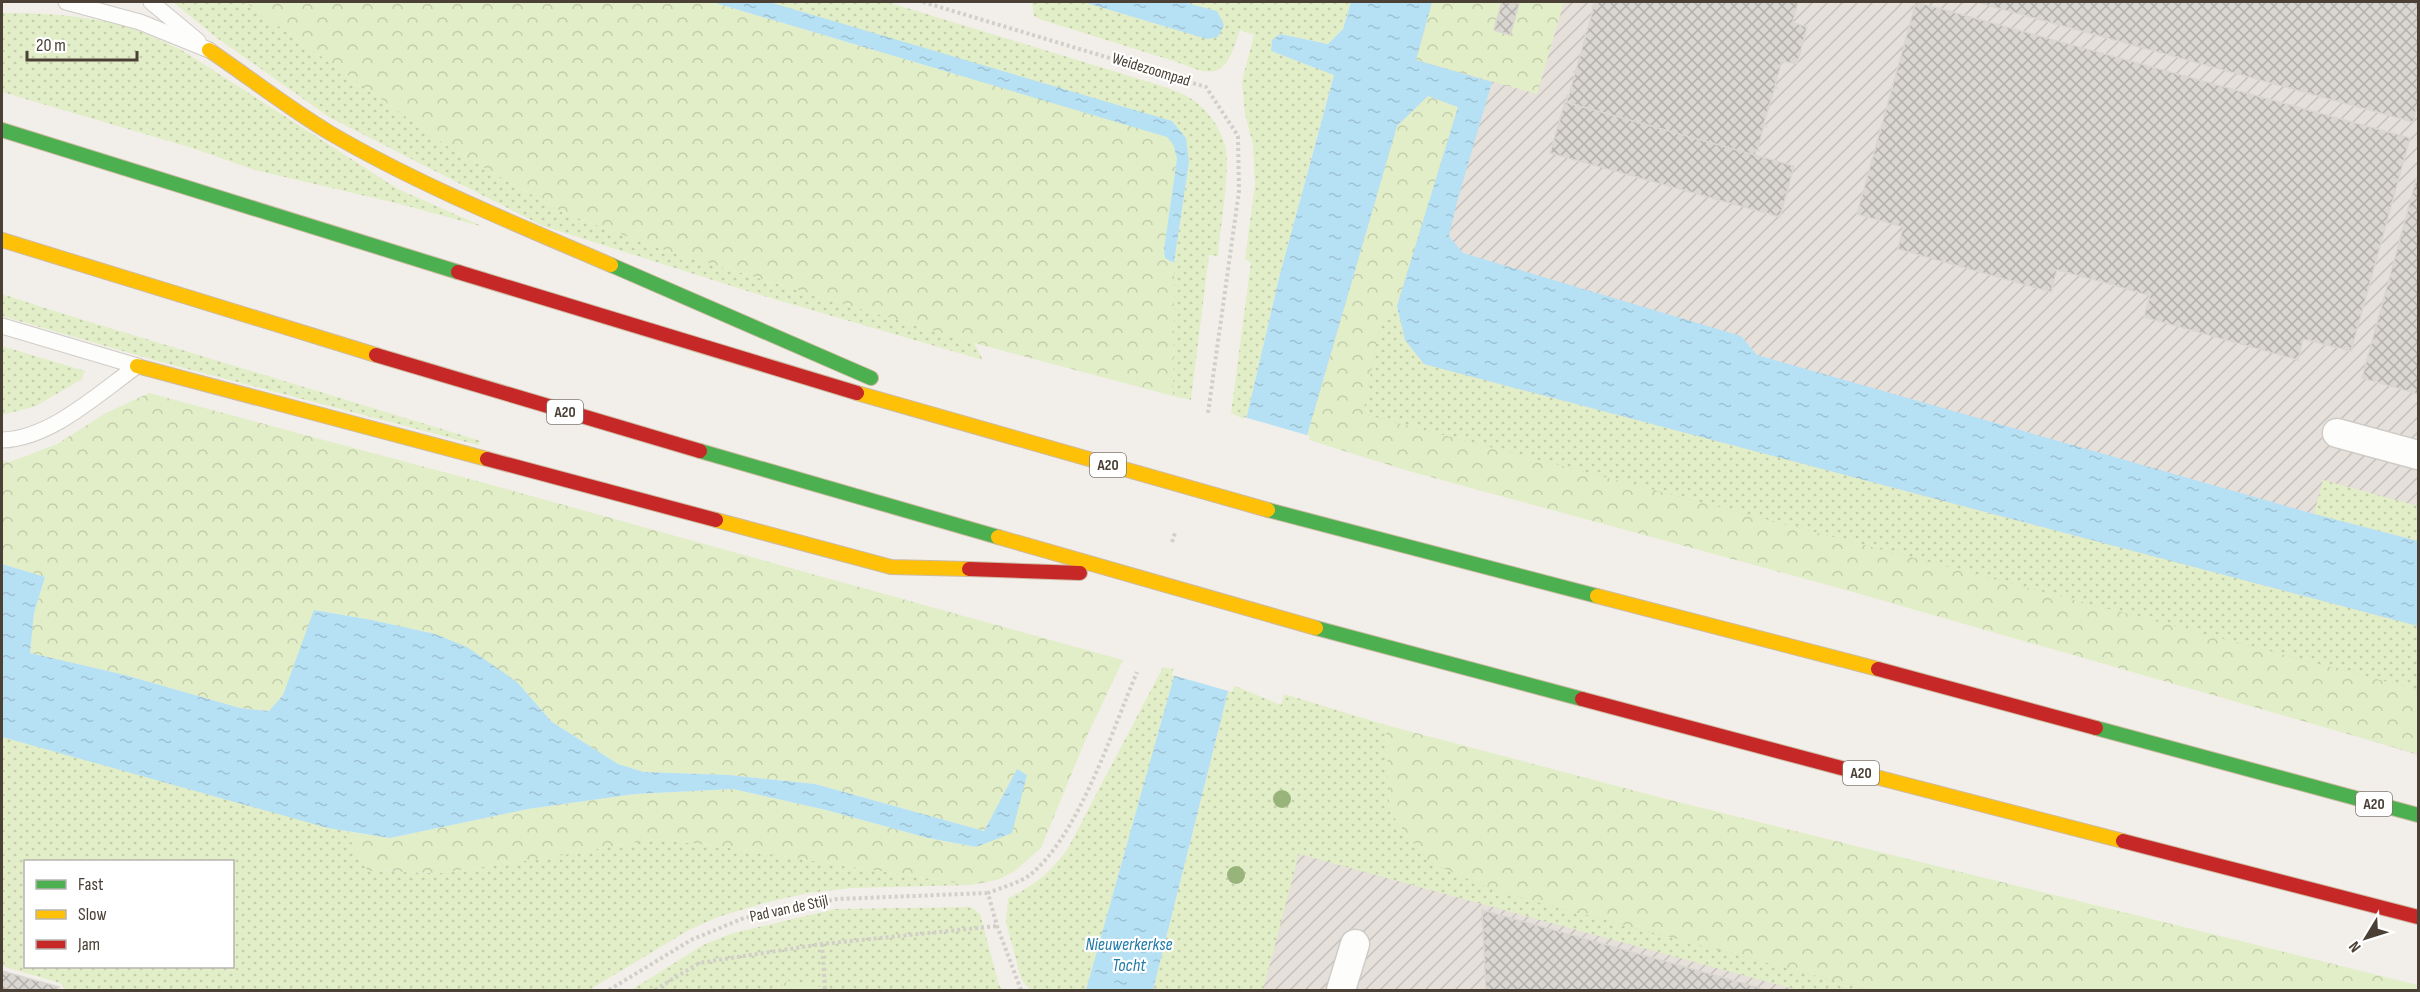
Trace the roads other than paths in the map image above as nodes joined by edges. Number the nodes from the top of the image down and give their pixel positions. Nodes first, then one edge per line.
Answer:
1 (66, 2) edge
2 (151, 2) edge
3 (209, 50) junction
4 (2, 130) edge
5 (2, 240) edge
6 (2, 326) edge
7 (137, 366) junction
8 (2337, 434) dead end
9 (1008, 437) junction
10 (2, 440) edge
11 (2418, 455) edge
12 (1131, 575) junction
13 (2418, 815) edge
14 (2418, 917) edge
15 (1355, 944) dead end
16 (1341, 990) edge

1 - 3 lane, A20
2 - 3 lane, A20
3 - 9 highway, A20
4 - 9 highway, A20
5 - 12 highway, A20
6 - 7 lane, A20
7 - 10 lane
7 - 12 highway, A20
8 - 11 street
9 - 13 highway, A20
12 - 14 highway, A20
15 - 16 street

